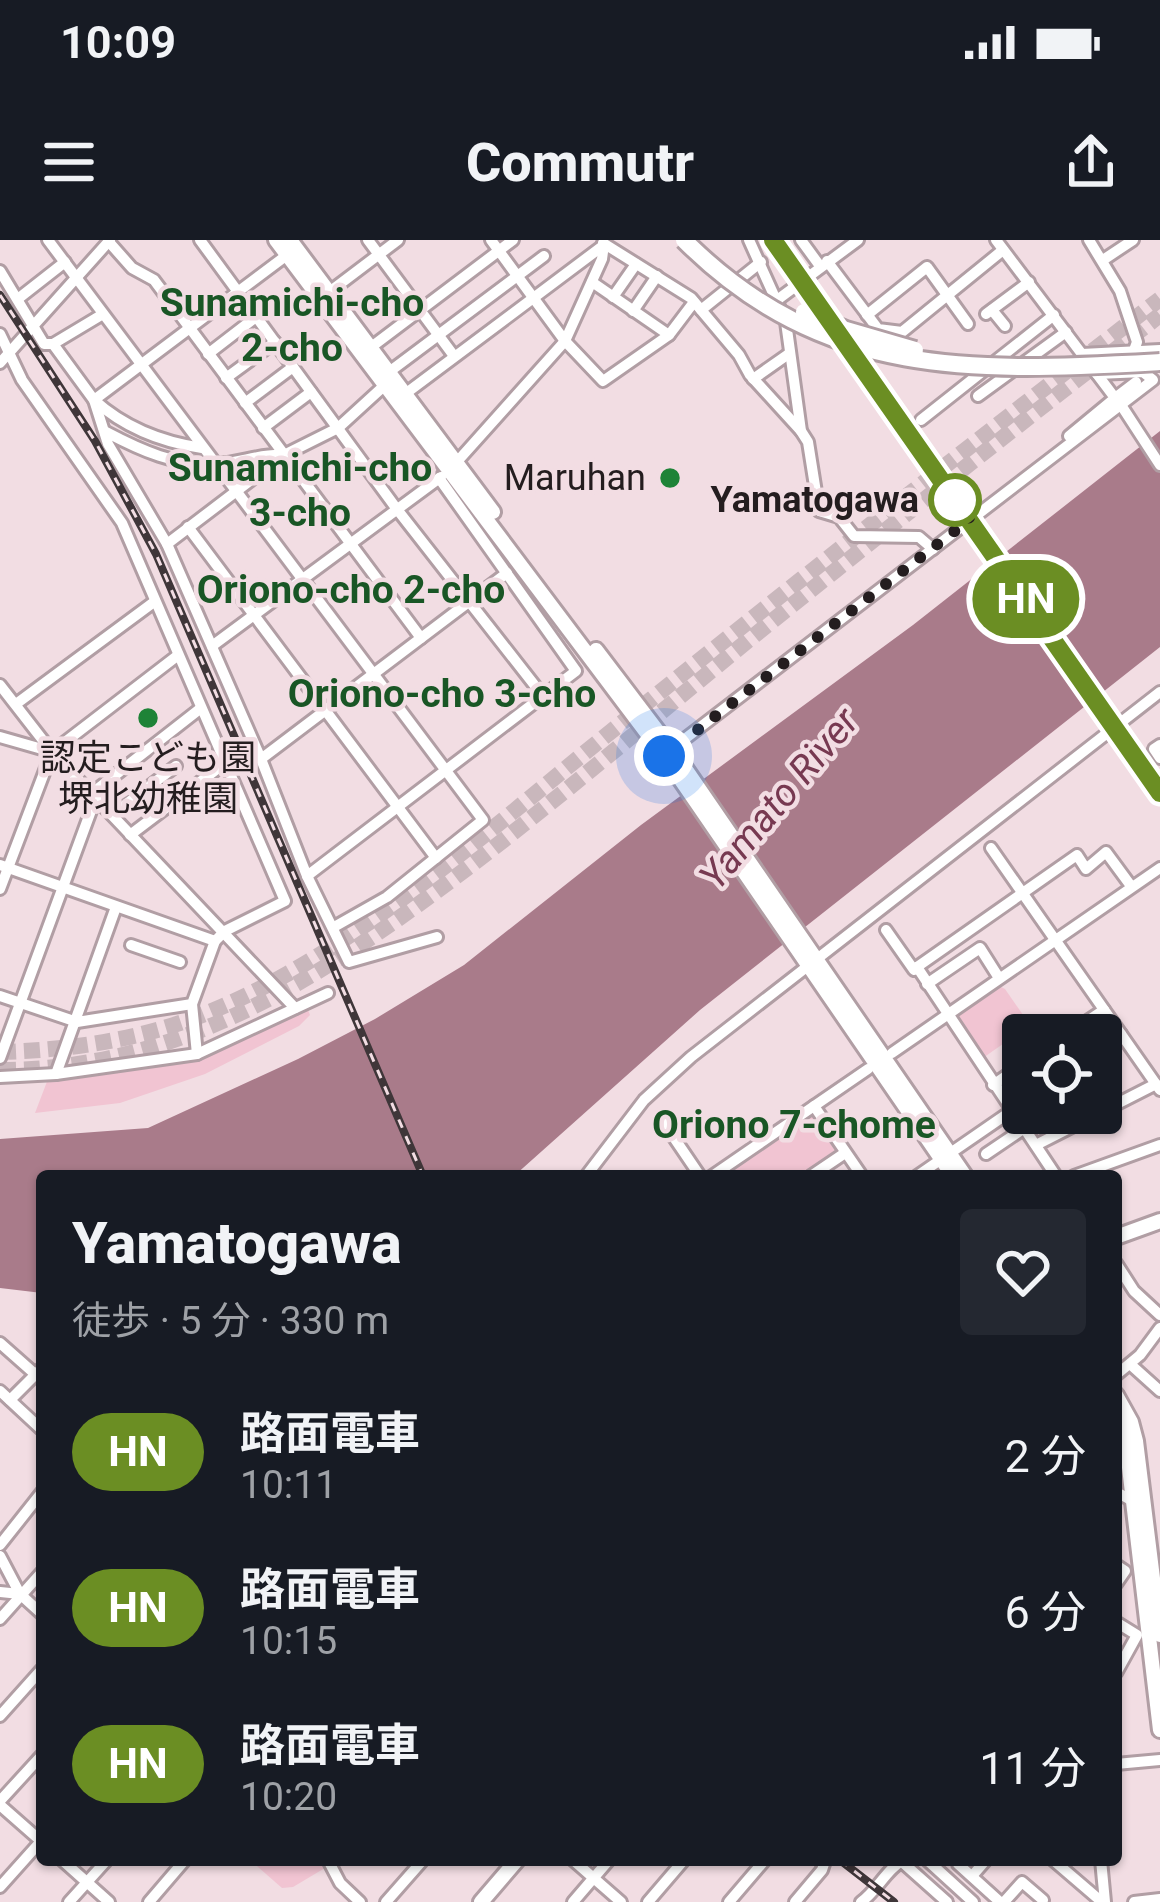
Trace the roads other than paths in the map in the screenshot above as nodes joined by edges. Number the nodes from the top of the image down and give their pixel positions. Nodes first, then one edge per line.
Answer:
1 (48, 240) edge
2 (200, 240) edge
3 (276, 240) edge
4 (368, 240) edge
5 (398, 240) edge
6 (513, 240) edge
7 (685, 240) edge
8 (700, 240) edge
9 (749, 240) edge
10 (1089, 240) edge
11 (1133, 240) edge
12 (110, 241) edge
13 (794, 241) edge
14 (850, 242) edge
15 (608, 243) edge
16 (495, 245) edge
17 (999, 245) edge
18 (295, 246) edge
19 (378, 255) junction
20 (544, 256) dead end
21 (1103, 260) junction
22 (65, 262) junction
23 (761, 262) junction
24 (823, 263) junction
25 (636, 264) junction
26 (0, 272) edge
27 (518, 274) junction
28 (657, 276) junction
29 (76, 278) junction
30 (592, 282) junction
31 (1029, 282) junction
32 (238, 292) junction
33 (949, 294) junction
34 (324, 296) junction
35 (533, 296) junction
36 (614, 297) junction
37 (19, 298) junction
38 (716, 298) junction
39 (776, 300) junction
40 (697, 306) junction
41 (725, 309) dead end
42 (420, 310) junction
43 (634, 310) junction
44 (103, 314) junction
45 (867, 315) junction
46 (1054, 315) junction
47 (256, 317) junction
48 (968, 324) dead end
49 (33, 326) junction
50 (1005, 326) dead end
51 (189, 328) junction
52 (1066, 332) junction
53 (0, 334) edge
54 (439, 335) junction
55 (669, 335) junction
56 (565, 341) junction
57 (274, 342) junction
58 (53, 344) junction
59 (370, 348) junction
60 (1136, 350) junction
61 (1160, 350) edge
62 (208, 353) junction
63 (790, 353) junction
64 (1082, 354) junction
65 (454, 356) junction
66 (3, 360) edge
67 (141, 365) junction
68 (293, 367) junction
69 (1155, 370) edge
70 (1125, 372) junction
71 (1097, 374) junction
72 (226, 379) junction
73 (387, 379) junction
74 (753, 379) junction
75 (1136, 382) dead end
76 (974, 390) junction
77 (311, 392) junction
78 (405, 394) junction
79 (94, 400) junction
80 (244, 403) junction
81 (1120, 404) junction
82 (987, 409) dead end
83 (921, 420) dead end
84 (263, 428) junction
85 (338, 428) junction
86 (801, 431) junction
87 (106, 432) junction
88 (202, 448) junction
89 (284, 455) junction
90 (216, 465) junction
91 (1160, 465) edge
92 (448, 470) junction
93 (238, 493) junction
94 (396, 508) junction
95 (188, 527) junction
96 (167, 544) junction
97 (351, 544) junction
98 (933, 549) junction
99 (507, 573) junction
100 (301, 579) junction
101 (154, 602) junction
102 (468, 602) junction
103 (255, 614) junction
104 (421, 638) junction
105 (212, 646) junction
106 (177, 656) junction
107 (374, 674) junction
108 (0, 685) edge
109 (1160, 692) edge
110 (542, 696) junction
111 (16, 704) junction
112 (201, 708) junction
113 (325, 711) junction
114 (0, 737) edge
115 (154, 745) junction
116 (1160, 745) edge
117 (52, 752) junction
118 (672, 754) junction
119 (1160, 758) edge
120 (262, 759) junction
121 (225, 764) junction
122 (447, 771) junction
123 (95, 797) junction
124 (397, 809) junction
125 (112, 815) junction
126 (130, 835) junction
127 (991, 848) dead end
128 (436, 858) junction
129 (4, 867) edge
130 (1160, 868) edge
131 (307, 876) junction
132 (63, 886) junction
133 (1131, 886) junction
134 (0, 889) edge
135 (1023, 893) junction
136 (116, 907) junction
137 (161, 923) junction
138 (334, 927) junction
139 (886, 931) dead end
140 (220, 936) junction
141 (437, 937) dead end
142 (1056, 940) junction
143 (131, 945) dead end
144 (151, 952) junction
145 (809, 959) junction
146 (180, 962) dead end
147 (917, 967) junction
148 (999, 978) junction
149 (927, 984) junction
150 (328, 992) dead end
151 (0, 997) edge
152 (19, 1004) junction
153 (192, 1004) junction
154 (295, 1008) junction
155 (1104, 1010) junction
156 (1098, 1014) edge
157 (1107, 1014) edge
158 (946, 1015) junction
159 (76, 1022) junction
160 (1122, 1035) edge
161 (892, 1053) dead end
162 (197, 1054) junction
163 (0, 1058) edge
164 (868, 1069) dead end
165 (56, 1074) junction
166 (0, 1077) edge
167 (1002, 1078) edge
168 (993, 1084) junction
169 (1158, 1087) edge
170 (1002, 1098) edge
171 (1122, 1103) edge
172 (814, 1106) junction
173 (1002, 1117) edge
174 (662, 1120) dead end
175 (1016, 1134) edge
176 (1027, 1134) edge
177 (1058, 1134) edge
178 (1036, 1145) junction
179 (1160, 1145) edge
180 (845, 1153) junction
181 (986, 1154) dead end
182 (945, 1156) junction
183 (590, 1170) edge
184 (696, 1170) edge
185 (721, 1170) edge
186 (820, 1170) edge
187 (858, 1170) edge
188 (925, 1170) edge
189 (951, 1170) edge
190 (959, 1170) edge
191 (1052, 1170) edge
192 (1091, 1170) edge
193 (1160, 1221) edge
194 (1122, 1235) edge
195 (1122, 1272) edge
196 (1160, 1315) edge
197 (1160, 1328) edge
198 (0, 1343) edge
199 (1148, 1345) junction
200 (1160, 1355) edge
201 (1130, 1364) junction
202 (36, 1370) edge
203 (1122, 1370) edge
204 (36, 1372) edge
205 (1160, 1391) edge
206 (3, 1395) edge
207 (1122, 1407) edge
208 (36, 1425) edge
209 (1122, 1429) edge
210 (1122, 1495) edge
211 (36, 1499) edge
212 (1133, 1501) junction
213 (0, 1544) edge
214 (0, 1556) edge
215 (1151, 1564) edge
216 (36, 1578) edge
217 (0, 1592) edge
218 (20, 1594) junction
219 (36, 1609) edge
220 (0, 1619) edge
221 (1148, 1634) edge
222 (1122, 1666) edge
223 (36, 1676) edge
224 (0, 1716) edge
225 (1160, 1730) edge
226 (1160, 1760) edge
227 (36, 1762) edge
228 (1122, 1763) edge
229 (0, 1803) edge
230 (36, 1836) edge
231 (36, 1848) edge
232 (69, 1866) edge
233 (102, 1866) edge
234 (180, 1866) edge
235 (331, 1866) edge
236 (342, 1866) edge
237 (417, 1866) edge
238 (513, 1866) edge
239 (580, 1866) edge
240 (604, 1866) edge
241 (679, 1866) edge
242 (760, 1866) edge
243 (823, 1866) edge
244 (895, 1866) edge
245 (904, 1866) edge
246 (934, 1866) edge
247 (960, 1866) edge
248 (981, 1866) edge
249 (1060, 1866) edge
250 (1101, 1866) edge
251 (335, 1874) junction
252 (972, 1876) junction
253 (593, 1878) junction
254 (87, 1882) junction
255 (0, 1888) edge
256 (799, 1898) edge
257 (1045, 1898) edge
258 (1160, 1899) edge
259 (871, 1900) edge
260 (69, 1902) edge
261 (109, 1902) edge
262 (149, 1902) edge
263 (360, 1902) edge
264 (386, 1902) edge
265 (482, 1902) edge
266 (573, 1902) edge
267 (621, 1902) edge
268 (648, 1902) edge
269 (730, 1902) edge
270 (814, 1902) edge
271 (947, 1902) edge
272 (973, 1902) edge
273 (1002, 1902) edge
274 (1103, 1902) edge
275 (1134, 1902) edge

1 - 22 street
2 - 32 street
3 - 18 main road
4 - 19 street
5 - 19 street
6 - 16 street
7 - 69 highway, bridge
8 - 61 highway, bridge
9 - 23 street
10 - 21 street
11 - 21 street
12 - 29 street
12 - 51 street
13 - 24 street
14 - 24 street
15 - 25 street
15 - 30 street
15 - 35 street
16 - 27 street
16 - 42 street
17 - 31 street
17 - 33 street
18 - 32 street
18 - 34 main road
19 - 34 street
19 - 42 street
20 - 27 street
21 - 60 street
22 - 29 street
22 - 37 street
23 - 38 street
23 - 39 street
24 - 39 street
24 - 45 street
25 - 28 street
25 - 36 street
26 - 37 street
27 - 35 street
27 - 54 street
28 - 40 street
28 - 43 street
29 - 44 street
29 - 49 street
30 - 36 street
30 - 56 street
31 - 46 street
31 - 50 street
32 - 47 street
32 - 51 street
33 - 45 street
33 - 45 street
33 - 48 street
34 - 59 main road
34 - 73 main road
35 - 56 street
35 - 65 street
36 - 43 street
37 - 49 street
38 - 40 street
38 - 41 street
39 - 63 street
40 - 55 street
40 - 74 street
42 - 54 street
42 - 59 street
43 - 55 street
44 - 58 street
44 - 67 street
46 - 52 street
46 - 76 street
47 - 57 street
47 - 62 street
49 - 58 street
49 - 66 street
51 - 62 street
51 - 67 street
52 - 64 street
52 - 76 street
53 - 66 street
54 - 65 street
54 - 73 street
55 - 56 street
56 - 92 street
57 - 68 street
57 - 72 street
58 - 79 street
59 - 73 main road
60 - 61 street
60 - 64 street
60 - 70 street
62 - 72 street
63 - 74 street
63 - 86 street
64 - 71 street
65 - 78 street
66 - 101 street
67 - 79 street
67 - 88 street
68 - 77 street
68 - 80 street
69 - 70 street
69 - 81 street
70 - 71 street
71 - 81 street
72 - 80 street
73 - 78 main road
73 - 85 street
73 - 92 main road
74 - 86 street
75 - 81 street
76 - 82 street
76 - 83 street
77 - 84 street
77 - 85 street
78 - 92 main road
79 - 87 street
79 - 88 street
80 - 84 street
81 - 91 street
81 - 98 street
84 - 89 street
85 - 89 street
85 - 94 street
86 - 98 street
87 - 90 street
87 - 96 street
88 - 90 street
89 - 90 street
89 - 93 street
89 - 97 street
90 - 93 street
92 - 94 street
92 - 99 street
92 - 118 main road
93 - 95 street
93 - 100 street
94 - 97 street
94 - 102 street
95 - 96 street
95 - 103 street
96 - 105 street
97 - 100 street
97 - 104 street
98 - 118 street
99 - 102 street
99 - 110 street
100 - 103 street
100 - 107 street
101 - 106 street
101 - 111 street
102 - 104 street
102 - 110 street
103 - 105 street
103 - 113 street
104 - 107 street
105 - 120 street
106 - 112 street
106 - 117 street
107 - 113 street
107 - 122 street
108 - 111 street
109 - 145 street
110 - 122 street
111 - 117 street
112 - 115 street
112 - 121 street
113 - 120 street
113 - 124 street
114 - 117 street
115 - 123 street
115 - 125 street
116 - 119 street
117 - 123 street
117 - 129 street
118 - 145 main road
120 - 131 street
121 - 126 street
121 - 140 street
122 - 124 street
122 - 128 street
123 - 125 street
123 - 132 street
124 - 128 street
124 - 131 street
125 - 126 street
126 - 140 street
127 - 135 street
128 - 138 street
129 - 132 street
129 - 134 street
130 - 133 street
131 - 138 street
132 - 136 street
132 - 152 street
133 - 135 street
133 - 142 street
135 - 142 street
135 - 147 street
136 - 137 street
136 - 159 street
137 - 140 street
137 - 144 street
138 - 141 street
139 - 147 street
140 - 153 street
140 - 154 street
142 - 148 street
142 - 155 street
143 - 144 street
144 - 146 street
145 - 182 main road
145 - 183 street
147 - 149 street
148 - 149 street
148 - 158 street
149 - 158 street
150 - 154 street
151 - 152 street
152 - 159 street
152 - 163 street
153 - 159 street
153 - 162 street
154 - 162 street
155 - 156 street
155 - 157 street
158 - 161 street
158 - 168 street
159 - 165 street
160 - 169 street
162 - 165 street
164 - 172 street
165 - 166 street
167 - 168 street
168 - 170 street
169 - 171 street
172 - 180 street
172 - 185 street
173 - 182 street
174 - 184 street
175 - 181 street
176 - 178 street
177 - 178 street
178 - 191 street
179 - 192 street
180 - 186 street
180 - 187 street
182 - 188 street
182 - 189 main road
182 - 190 main road
193 - 194 main road
195 - 196 street
197 - 199 street
198 - 202 street
199 - 200 street
199 - 201 street
201 - 203 street
201 - 205 street
204 - 206 street
206 - 208 street
207 - 215 main road
209 - 212 main road
210 - 212 street
211 - 213 street
212 - 215 main road
214 - 218 street
215 - 221 main road
216 - 218 street
217 - 218 street
218 - 219 street
218 - 220 street
221 - 222 street
221 - 225 main road
223 - 224 street
226 - 228 street
227 - 229 street
229 - 230 street
231 - 255 street
232 - 254 street
233 - 254 street
234 - 262 street
235 - 251 street
236 - 251 street
237 - 264 street
238 - 265 main road
239 - 253 street
240 - 253 street
241 - 268 street
242 - 269 street
243 - 256 street
244 - 259 street
245 - 271 street
246 - 272 street
247 - 252 street
248 - 252 street
249 - 274 street
250 - 274 street
251 - 263 street
252 - 273 street
253 - 266 street
253 - 267 street
254 - 260 street
254 - 261 street
256 - 270 street
257 - 273 street
258 - 275 street

